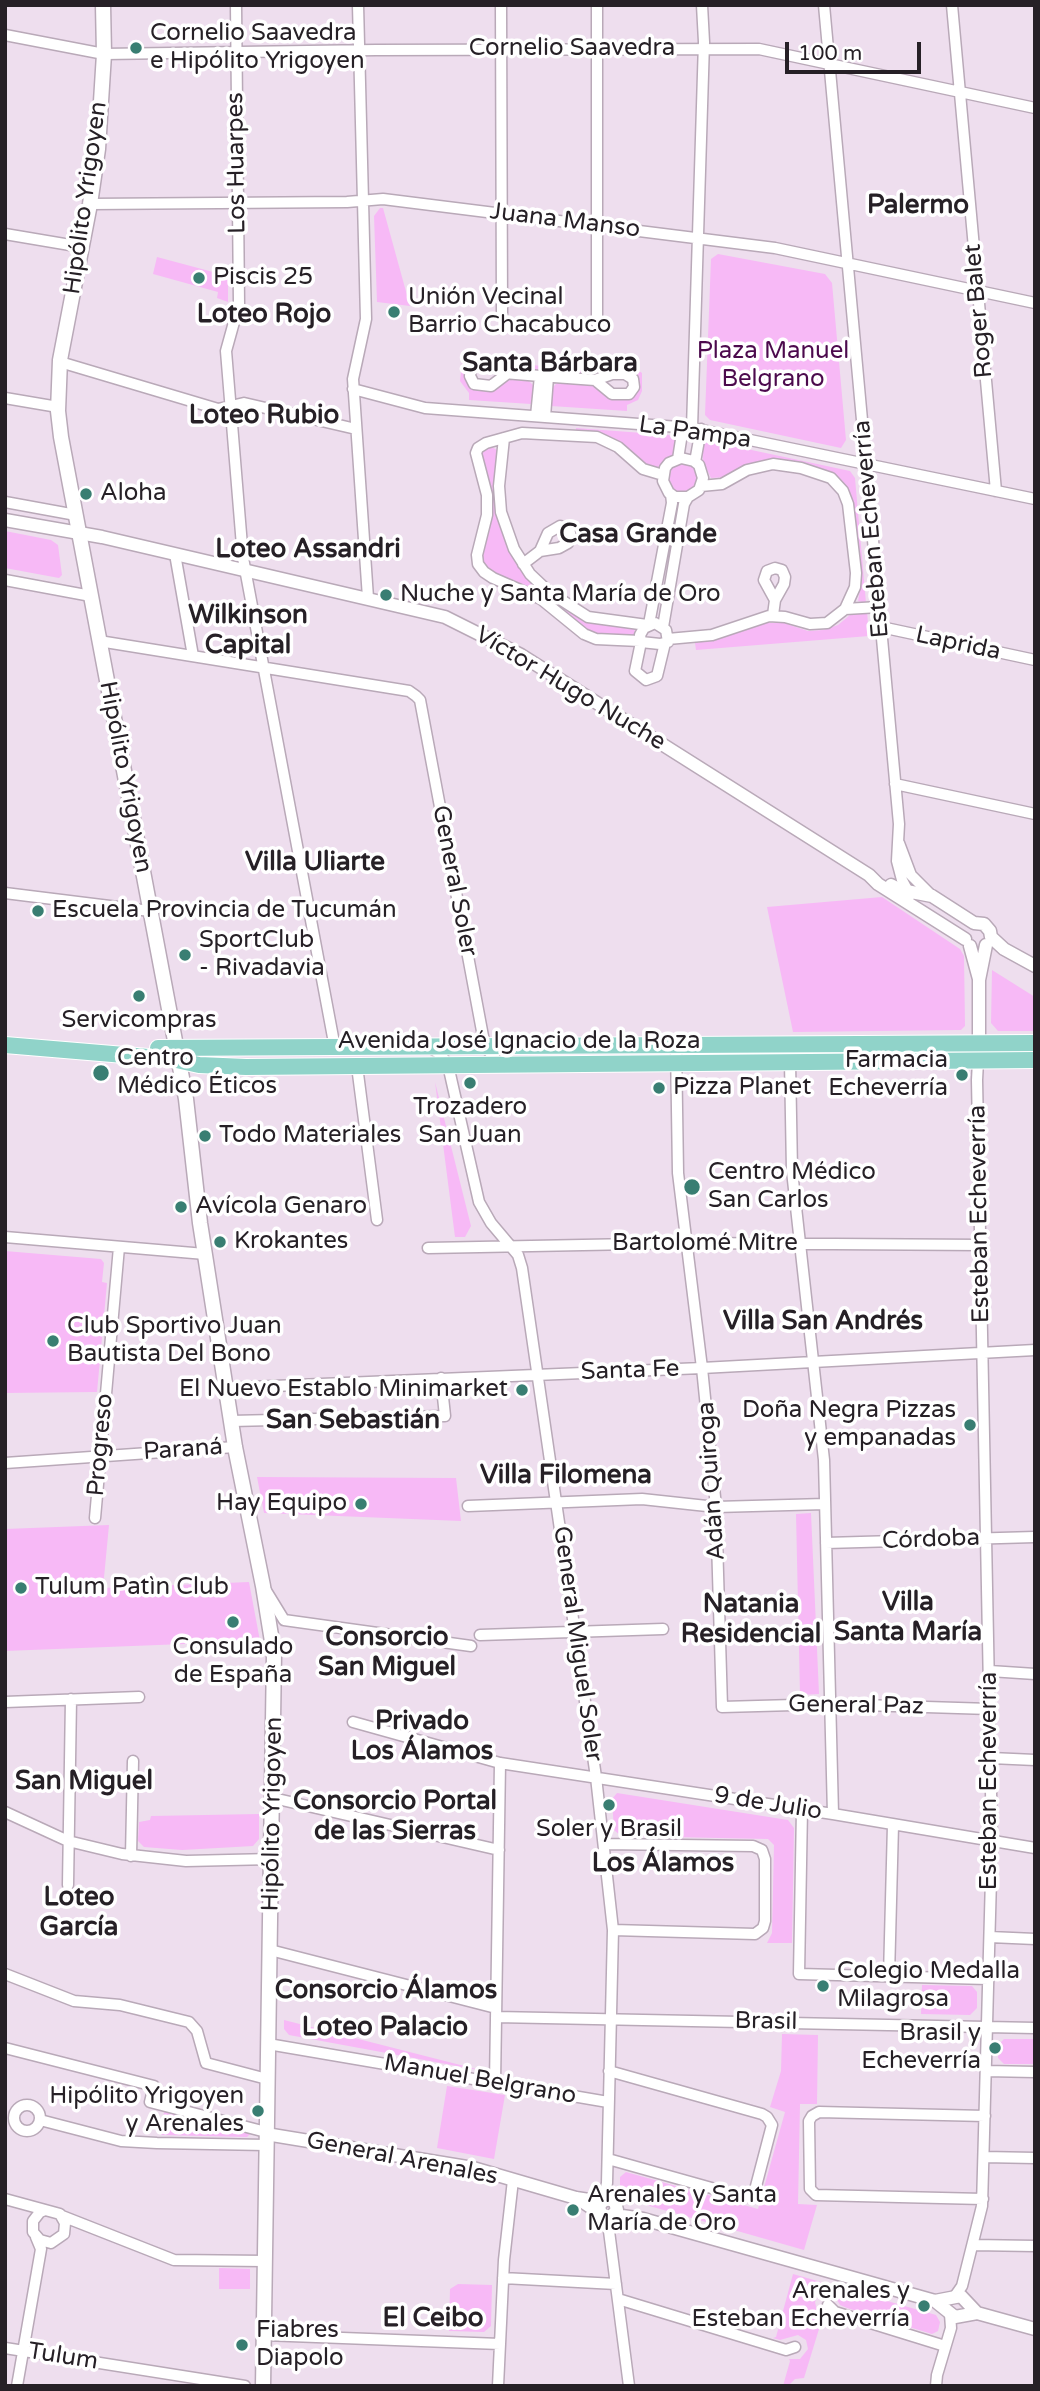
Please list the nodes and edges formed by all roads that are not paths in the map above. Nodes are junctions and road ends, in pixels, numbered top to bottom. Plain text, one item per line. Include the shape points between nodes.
1 (103, 5) edge
2 (236, 5) edge
3 (358, 5) edge
4 (502, 5) edge
5 (597, 5) edge
6 (702, 5) edge
7 (824, 5) edge
8 (952, 5) edge
9 (5, 35) edge
10 (598, 49) junction
11 (703, 49) junction
12 (503, 50) junction
13 (359, 51) junction
14 (236, 53) junction
15 (104, 54) junction
16 (829, 64) junction
17 (960, 91) junction
18 (1035, 107) edge
19 (363, 200) junction
20 (238, 203) junction
21 (90, 204) junction
22 (502, 214) junction
23 (597, 225) junction
24 (5, 234) edge
25 (698, 238) junction
26 (82, 247) junction
27 (847, 262) junction
28 (978, 290) junction
29 (1035, 303) edge
30 (502, 314) dead end
31 (597, 323) dead end
32 (60, 362) junction
33 (508, 373) dead end
34 (544, 376) junction
35 (595, 380) dead end
36 (354, 389) junction
37 (5, 398) edge
38 (231, 406) junction
39 (58, 407) junction
40 (540, 416) junction
41 (572, 419) junction
42 (692, 428) junction
43 (356, 429) junction
44 (572, 435) junction
45 (503, 438) junction
46 (678, 459) junction
47 (695, 462) junction
48 (866, 464) junction
49 (663, 475) junction
50 (701, 486) junction
51 (996, 491) junction
52 (671, 494) junction
53 (688, 497) junction
54 (1035, 499) edge
55 (5, 502) edge
56 (76, 515) junction
57 (5, 520) edge
58 (79, 533) junction
59 (540, 551) dead end
60 (175, 554) junction
61 (523, 564) junction
62 (246, 570) junction
63 (5, 579) edge
64 (91, 596) junction
65 (368, 598) junction
66 (775, 600) dead end
67 (879, 607) junction
68 (845, 609) junction
69 (774, 615) junction
70 (648, 625) junction
71 (663, 627) junction
72 (881, 627) junction
73 (99, 641) junction
74 (640, 641) junction
75 (667, 641) junction
76 (193, 656) junction
77 (1035, 660) edge
78 (265, 668) junction
79 (895, 784) junction
80 (1035, 814) edge
81 (899, 843) junction
82 (869, 875) junction
83 (908, 891) junction
84 (5, 893) edge
85 (932, 896) junction
86 (919, 910) junction
87 (150, 911) junction
88 (974, 923) junction
89 (989, 941) junction
90 (968, 942) junction
91 (1035, 966) edge
92 (979, 980) junction
93 (5, 1035) edge
94 (979, 1043) junction
95 (1035, 1043) edge
96 (5, 1045) edge
97 (676, 1045) junction
98 (430, 1047) junction
99 (485, 1047) junction
100 (335, 1048) junction
101 (177, 1054) junction
102 (979, 1060) junction
103 (1035, 1060) edge
104 (790, 1062) junction
105 (677, 1063) junction
106 (448, 1065) junction
107 (501, 1065) junction
108 (357, 1066) junction
109 (377, 1220) dead end
110 (5, 1237) edge
111 (687, 1243) junction
112 (800, 1244) junction
113 (982, 1245) junction
114 (511, 1246) junction
115 (119, 1247) junction
116 (428, 1248) dead end
117 (205, 1254) junction
118 (1035, 1350) edge
119 (984, 1352) junction
120 (813, 1362) junction
121 (702, 1368) junction
122 (537, 1374) junction
123 (441, 1378) junction
124 (226, 1388) junction
125 (231, 1421) junction
126 (235, 1447) junction
127 (100, 1456) junction
128 (5, 1463) edge
129 (556, 1503) junction
130 (825, 1504) junction
131 (468, 1506) dead end
132 (716, 1507) junction
133 (94, 1518) dead end
134 (1035, 1536) edge
135 (987, 1539) junction
136 (826, 1543) junction
137 (263, 1586) junction
138 (794, 1605) dead end
139 (720, 1607) junction
140 (663, 1629) dead end
141 (576, 1632) junction
142 (480, 1635) dead end
143 (471, 1646) dead end
144 (990, 1671) junction
145 (1035, 1674) edge
146 (139, 1697) dead end
147 (71, 1699) junction
148 (5, 1702) edge
149 (830, 1704) junction
150 (722, 1707) joint
151 (990, 1709) junction
152 (353, 1721) dead end
153 (991, 1758) junction
154 (1035, 1760) edge
155 (133, 1761) dead end
156 (500, 1763) junction
157 (596, 1777) junction
158 (273, 1798) junction
159 (802, 1809) junction
160 (5, 1812) edge
161 (833, 1814) junction
162 (893, 1825) junction
163 (68, 1841) junction
164 (992, 1842) junction
165 (604, 1844) junction
166 (1035, 1848) edge
167 (499, 1850) junction
168 (131, 1856) junction
169 (272, 1859) junction
170 (68, 1885) dead end
171 (613, 1930) junction
172 (990, 1937) junction
173 (1035, 1939) edge
174 (270, 1950) junction
175 (5, 1974) edge
176 (889, 1976) junction
177 (988, 1979) junction
178 (496, 2012) junction
179 (610, 2019) junction
180 (987, 2027) junction
181 (1035, 2028) edge
182 (268, 2044) junction
183 (5, 2048) edge
184 (609, 2071) junction
185 (986, 2071) junction
186 (1035, 2072) edge
187 (267, 2079) junction
188 (495, 2083) junction
189 (608, 2102) junction
190 (10, 2113) edge
191 (985, 2116) junction
192 (40, 2120) junction
193 (266, 2137) junction
194 (984, 2157) junction
195 (1035, 2158) edge
196 (608, 2159) junction
197 (513, 2180) junction
198 (5, 2199) edge
199 (983, 2199) junction
200 (28, 2206) junction
201 (609, 2209) junction
202 (45, 2210) junction
203 (35, 2218) junction
204 (70, 2226) junction
205 (974, 2245) junction
206 (1035, 2246) edge
207 (43, 2248) junction
208 (265, 2261) junction
209 (503, 2278) junction
210 (616, 2284) junction
211 (618, 2299) junction
212 (828, 2305) dead end
213 (960, 2306) junction
214 (1035, 2329) edge
215 (264, 2334) junction
216 (500, 2344) junction
217 (945, 2346) junction
218 (795, 2347) dead end
219 (5, 2348) edge
220 (23, 2351) junction
221 (183, 2381) edge
222 (17, 2386) edge
223 (245, 2386) edge
224 (264, 2386) edge
225 (498, 2386) edge
226 (630, 2386) edge
227 (936, 2386) edge

1 - 15 main road, Hipólito Yrigoyen
2 - 14 street, Los Huarpes
3 - 13 street
4 - 12 street
5 - 10 street
6 - 11 street
7 - 16 street, Esteban Echeverría
8 - 17 street, Roger Balet
9 - 15 street, Cornelio Saavedra
10 - 11 street, Cornelio Saavedra
10 - 12 street, Cornelio Saavedra
10 - 23 street
11 - 16 street, Cornelio Saavedra via 759,49
11 - 25 street
12 - 13 street, Cornelio Saavedra
12 - 22 street
13 - 14 street, Cornelio Saavedra
13 - 19 street
14 - 15 street, Cornelio Saavedra
14 - 20 street, Los Huarpes
15 - 21 main road, Hipólito Yrigoyen
16 - 17 street, Cornelio Saavedra
16 - 27 street, Esteban Echeverría
17 - 18 street, Cornelio Saavedra
17 - 28 street, Roger Balet
19 - 20 street, Juana Manso
19 - 22 street, Juana Manso
19 - 36 street via 366,319
20 - 21 street, Juana Manso
20 - 38 street, Los Huarpes via 239,304 226,351
21 - 26 main road, Hipólito Yrigoyen
22 - 23 street, Juana Manso
22 - 30 street
23 - 25 street, Juana Manso
23 - 31 street
24 - 26 street
25 - 27 street, Juana Manso
25 - 42 street
26 - 32 main road, Hipólito Yrigoyen
27 - 28 street, Juana Manso
27 - 48 street, Esteban Echeverría
28 - 29 street, Juana Manso
28 - 51 street, Roger Balet
32 - 38 street via 218,409
32 - 39 main road, Hipólito Yrigoyen
33 - 34 street
34 - 35 street
34 - 40 street
36 - 40 street, La Pampa via 425,408
36 - 43 street
37 - 39 street
38 - 43 street via 244,403
38 - 62 street, Los Huarpes
39 - 56 main road, Hipólito Yrigoyen
40 - 41 street, La Pampa
41 - 42 street, La Pampa
41 - 44 street
42 - 46 street
42 - 47 street
42 - 48 street, La Pampa
43 - 65 street
44 - 45 street via 532,432
44 - 49 street via 609,441 643,469
45 - 61 street via 501,512
45 - 74 street via 481,445 476,453 487,495 487,515 477,551 481,568 493,578 541,598 584,634
46 - 47 street
46 - 49 street via 669,463
47 - 50 street via 702,471
48 - 51 street, La Pampa
48 - 67 street, Esteban Echeverría
49 - 52 street
50 - 53 street
50 - 68 street via 722,484 747,470 774,464 817,472 835,481 848,504 856,573 854,592
51 - 54 street, La Pampa
52 - 53 street
52 - 70 street
53 - 71 street
55 - 56 street
56 - 58 main road, Hipólito Yrigoyen
57 - 58 street, Víctor Hugo Nuche
58 - 60 street, Víctor Hugo Nuche
58 - 64 main road, Hipólito Yrigoyen
59 - 61 street
60 - 62 street, Víctor Hugo Nuche
60 - 76 street
61 - 70 street via 542,587 583,614
62 - 65 street, Víctor Hugo Nuche
62 - 78 street, Los Huarpes
63 - 64 street
64 - 73 main road, Hipólito Yrigoyen
65 - 82 street, Víctor Hugo Nuche via 438,615 507,647
66 - 69 street
67 - 68 street
67 - 72 street, Esteban Echeverría
68 - 69 street via 833,620 817,624
69 - 75 street via 712,635
70 - 71 street
70 - 74 street via 641,631
71 - 75 street
72 - 77 street, Laprida
72 - 79 street, Esteban Echeverría
73 - 76 street
73 - 87 main road, Hipólito Yrigoyen
74 - 75 street
74 - 75 street via 635,671 646,680 657,676
76 - 78 street
78 - 99 street, General Soler via 409,691 419,700
78 - 100 street, Los Huarpes
79 - 80 street
79 - 81 street, Esteban Echeverría
81 - 83 street, Esteban Echeverría via 898,867
81 - 85 street, Esteban Echeverría via 911,875
82 - 83 street, Víctor Hugo Nuche
82 - 86 street, Víctor Hugo Nuche
83 - 85 street, Esteban Echeverría
83 - 86 street, Esteban Echeverría
84 - 87 street
85 - 88 street, Esteban Echeverría
86 - 90 street, Esteban Echeverría
87 - 101 main road, Hipólito Yrigoyen
88 - 89 street via 984,924 990,931
88 - 90 street via 967,928
89 - 90 street via 979,949
89 - 91 street
89 - 92 street, Esteban Echeverría
90 - 92 street, Esteban Echeverría
92 - 94 street, Esteban Echeverría
93 - 101 main road, Avenida José Ignacio de la Roza
94 - 95 main road, Avenida José Ignacio de la Roza
94 - 97 main road, Avenida José Ignacio de la Roza
94 - 102 street, Esteban Echeverría
96 - 101 main road, Avenida José Ignacio de la Roza
97 - 99 main road, Avenida José Ignacio de la Roza
97 - 105 street, Adán Quiroga
98 - 99 main road, Avenida José Ignacio de la Roza
98 - 100 main road, Avenida José Ignacio de la Roza
98 - 106 street
99 - 107 street
100 - 101 main road, Avenida José Ignacio de la Roza via 196,1047
101 - 108 main road, Avenida José Ignacio de la Roza via 199,1065
101 - 117 main road, Hipólito Yrigoyen
102 - 103 main road, Avenida José Ignacio de la Roza
102 - 104 main road, Avenida José Ignacio de la Roza
102 - 113 street, Esteban Echeverría
104 - 105 main road, Avenida José Ignacio de la Roza
104 - 112 street via 792,1171
105 - 107 main road, Avenida José Ignacio de la Roza
105 - 111 street, Adán Quiroga via 678,1173
106 - 107 main road, Avenida José Ignacio de la Roza
106 - 108 main road, Avenida José Ignacio de la Roza
106 - 114 street, General Miguel Soler via 479,1202
108 - 109 street
110 - 115 street
111 - 112 street, Bartolomé Mitre
111 - 114 street, Bartolomé Mitre
111 - 121 street, Adán Quiroga
112 - 113 street, Bartolomé Mitre
112 - 120 street
113 - 119 street, Esteban Echeverría
114 - 116 street, Bartolomé Mitre
114 - 122 street, General Miguel Soler via 522,1268
115 - 117 street
115 - 127 street, Progreso
117 - 124 main road, Hipólito Yrigoyen
118 - 119 street, Santa Fe
119 - 120 street, Santa Fe
119 - 135 street, Esteban Echeverría
120 - 121 street, Santa Fe
120 - 130 street
121 - 122 street, Santa Fe
121 - 132 street, Adán Quiroga
122 - 123 street, Santa Fe
122 - 129 street, General Miguel Soler
123 - 124 street, Santa Fe
123 - 125 street via 445,1416
124 - 125 main road, Hipólito Yrigoyen
125 - 126 main road, Hipólito Yrigoyen
126 - 127 street, Paraná
126 - 137 main road, Hipólito Yrigoyen
127 - 128 street, Paraná
127 - 133 street, Progreso
129 - 131 street
129 - 132 street via 642,1499
129 - 141 street, General Miguel Soler
130 - 132 street
130 - 136 street
132 - 139 street, Adán Quiroga
134 - 135 street, Córdoba
135 - 136 street, Córdoba
135 - 144 street, Esteban Echeverría
136 - 149 street
137 - 143 street via 284,1620
137 - 158 main road, Hipólito Yrigoyen via 275,1666
138 - 139 street
139 - 150 street, Adán Quiroga
140 - 141 street
141 - 142 street
141 - 157 street, General Miguel Soler
144 - 145 street
144 - 151 street, Esteban Echeverría
146 - 147 street
147 - 148 street
147 - 163 street
149 - 150 street, General Paz
149 - 151 street, General Paz
149 - 161 street
151 - 153 street, Esteban Echeverría
152 - 156 street, 9 de Julio
153 - 154 street
153 - 164 street, Esteban Echeverría
155 - 168 street
156 - 157 street, 9 de Julio
156 - 167 street
157 - 159 street, 9 de Julio
157 - 165 street, General Miguel Soler
158 - 167 street
158 - 169 main road, Hipólito Yrigoyen
159 - 161 street, 9 de Julio
159 - 176 street, Brasil via 799,1974
160 - 163 street
161 - 162 street, 9 de Julio
162 - 164 street, 9 de Julio
162 - 176 street
163 - 168 street
163 - 170 street
164 - 166 street, 9 de Julio
164 - 172 street, Esteban Echeverría
165 - 171 street, General Miguel Soler
165 - 171 street, 9 de Julio via 753,1846 762,1850 765,1859 765,1921 755,1934
167 - 178 street
168 - 169 street via 186,1861
169 - 174 main road, Hipólito Yrigoyen
171 - 179 street, General Miguel Soler
172 - 173 street
172 - 177 street, Esteban Echeverría
174 - 178 street, Brasil
174 - 182 main road, Hipólito Yrigoyen
175 - 187 street via 74,2001 120,2005 189,2022 197,2031 206,2063
176 - 177 street, Brasil
177 - 180 street, Esteban Echeverría
178 - 179 street, Brasil
178 - 188 street
179 - 180 street, Brasil
179 - 184 street, General Miguel Soler
180 - 181 street, Brasil
180 - 185 street, Esteban Echeverría
182 - 187 main road, Hipólito Yrigoyen
182 - 188 street, Manuel Belgrano
183 - 193 street via 154,2087 150,2102
184 - 189 street, General Miguel Soler
184 - 196 street via 762,2114 772,2127 754,2194 749,2198
185 - 186 street
185 - 191 street, Esteban Echeverría
187 - 193 main road, Hipólito Yrigoyen
188 - 189 street, Manuel Belgrano
189 - 196 street, General Miguel Soler
190 - 192 street via 28,2105 37,2110
190 - 192 street via 24,2130 34,2129
191 - 194 street, Esteban Echeverría
191 - 199 street via 819,2112 809,2121 809,2181 816,2195
192 - 193 street via 121,2141
193 - 197 street, General Arenales via 473,2168
193 - 208 main road, Hipólito Yrigoyen
194 - 195 street
194 - 199 street, Esteban Echeverría
196 - 201 street, General Miguel Soler
197 - 201 street, General Arenales
197 - 209 street
198 - 200 street
199 - 205 street, Esteban Echeverría
200 - 202 street
200 - 203 street
201 - 210 street, General Miguel Soler
201 - 213 street, General Arenales
202 - 203 street
202 - 204 street via 55,2211
203 - 207 street via 32,2226
204 - 207 street
204 - 208 street via 174,2260
205 - 206 street
205 - 213 street, Esteban Echeverría
207 - 220 street
208 - 215 main road, Hipólito Yrigoyen
209 - 210 street
209 - 216 street
210 - 211 street, General Miguel Soler
211 - 218 street via 786,2350
211 - 226 street, General Miguel Soler
212 - 217 street via 835,2312
213 - 214 street, General Arenales
213 - 217 street, Esteban Echeverría
215 - 216 street
215 - 224 main road, Hipólito Yrigoyen
216 - 225 street
217 - 227 street, Esteban Echeverría
219 - 220 street, Tulum
220 - 221 street, Tulum
220 - 222 street
221 - 223 street, Tulum

